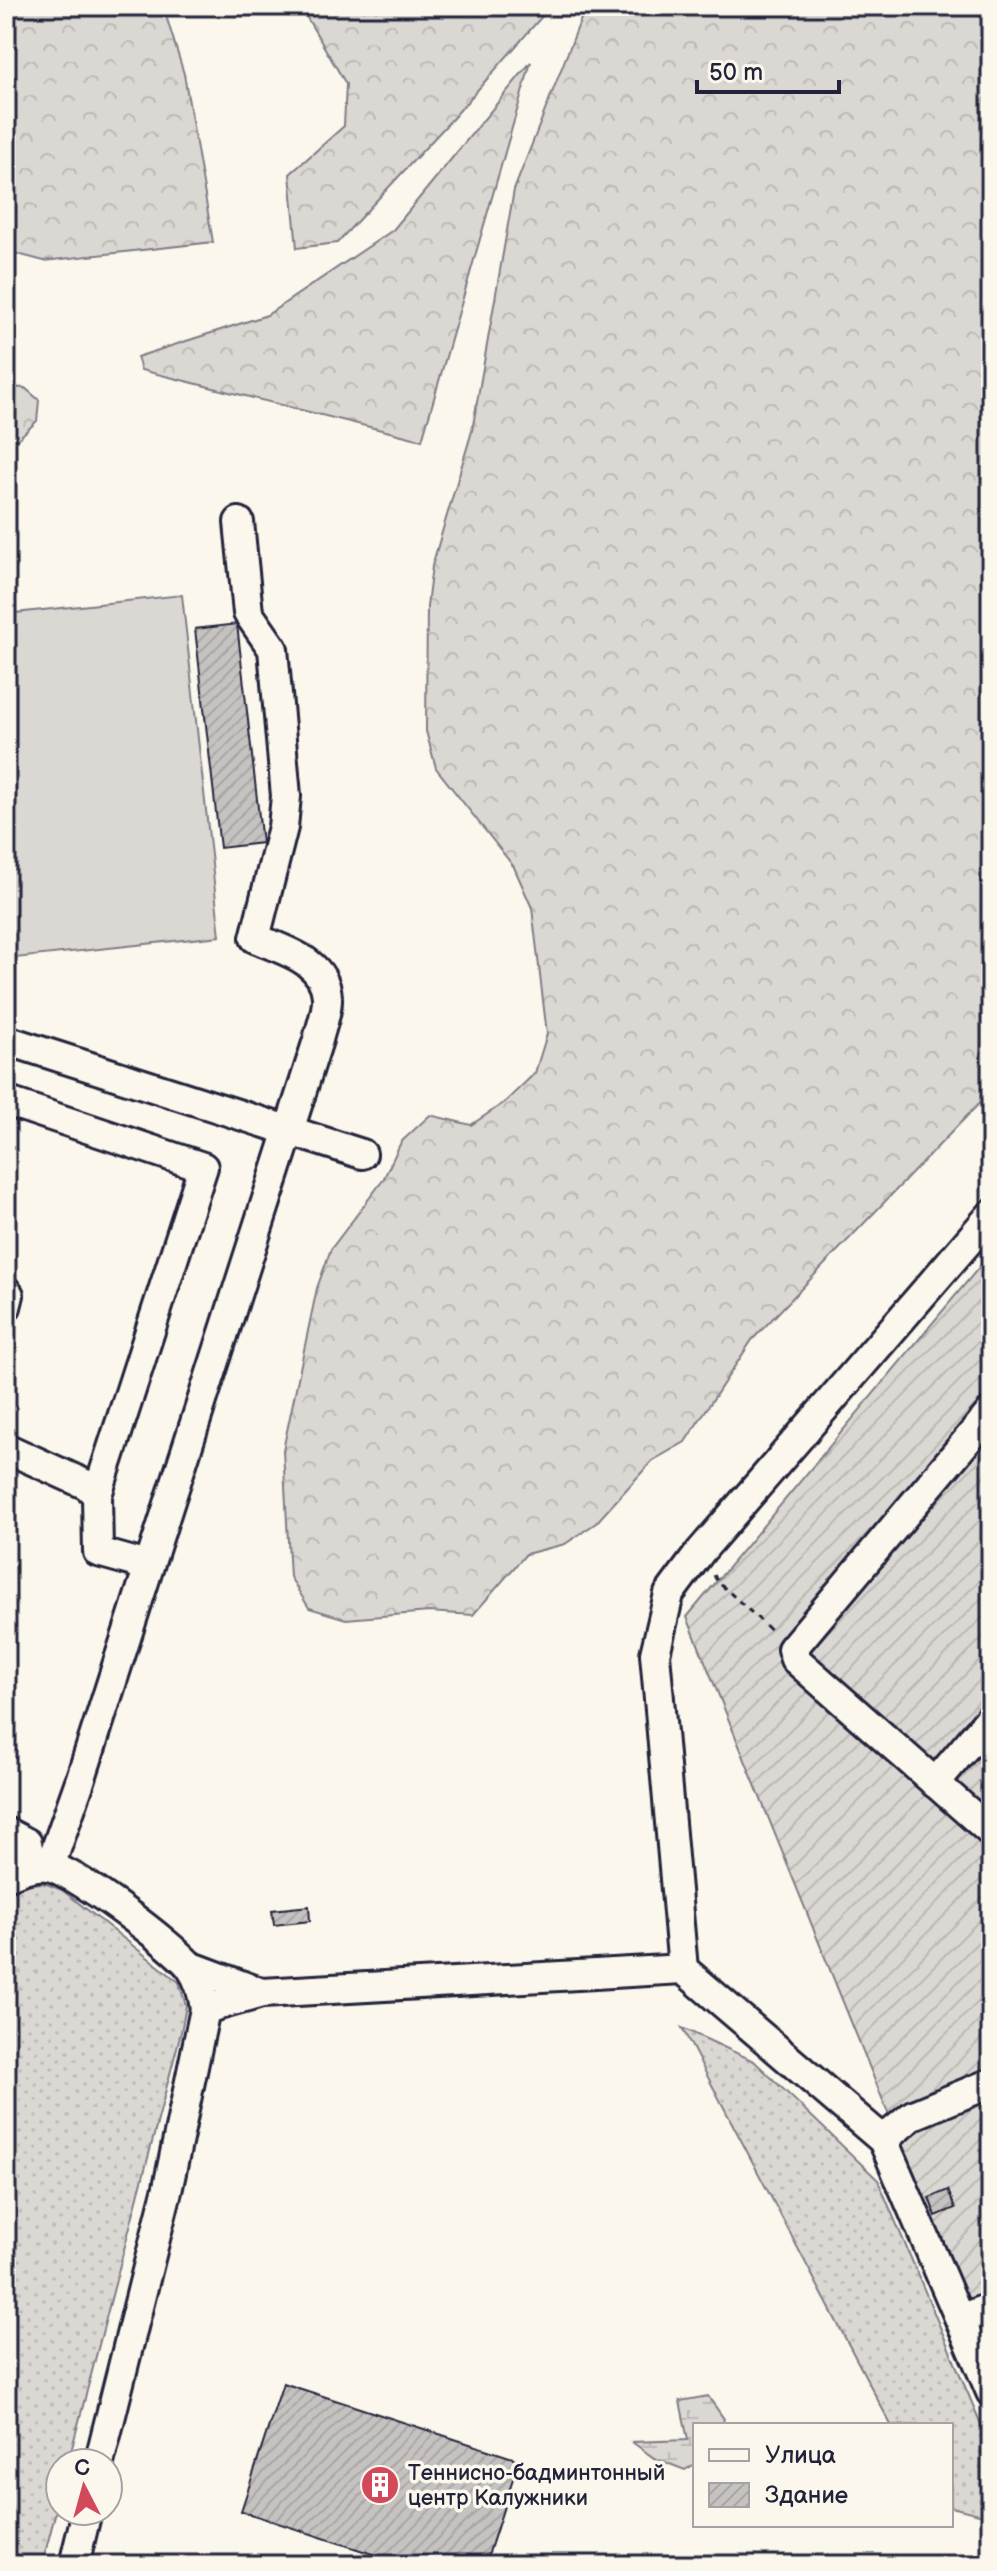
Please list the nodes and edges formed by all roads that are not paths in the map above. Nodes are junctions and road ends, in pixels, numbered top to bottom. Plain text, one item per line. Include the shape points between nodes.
1 (239, 522) dead end
2 (6, 1040) edge
3 (6, 1101) edge
4 (289, 1130) junction
5 (362, 1154) dead end
6 (991, 1215) edge
7 (6, 1291) edge
8 (6, 1307) edge
9 (991, 1412) edge
10 (6, 1448) edge
11 (97, 1495) junction
12 (148, 1566) junction
13 (991, 1717) edge
14 (935, 1783) junction
15 (6, 1832) edge
16 (991, 1832) edge
17 (29, 1869) edge
18 (190, 1966) junction
19 (683, 1969) junction
20 (262, 1993) junction
21 (205, 2009) junction
22 (991, 2083) edge
23 (883, 2140) junction
24 (991, 2307) edge
25 (960, 2319) junction
26 (991, 2392) edge
27 (103, 2447) edge
28 (83, 2527) edge
29 (74, 2565) edge

1 - 4 street via 248,613 273,649 286,796 255,938 309,962 328,998
2 - 4 street
3 - 11 street via 203,1167
4 - 5 street
4 - 12 street
6 - 19 street via 669,1594 655,1654
7 - 8 street
9 - 14 street via 792,1649 795,1659
10 - 11 street via 87,1485
11 - 12 street via 98,1552
12 - 17 street via 80,1781
13 - 14 street
14 - 16 street
15 - 17 street via 27,1843
17 - 18 street via 75,1877
18 - 20 street
18 - 21 street
19 - 20 street
19 - 23 street
20 - 21 street
21 - 27 street via 168,2187
22 - 23 street via 913,2115
23 - 25 street
24 - 25 street
25 - 26 street
28 - 29 street

